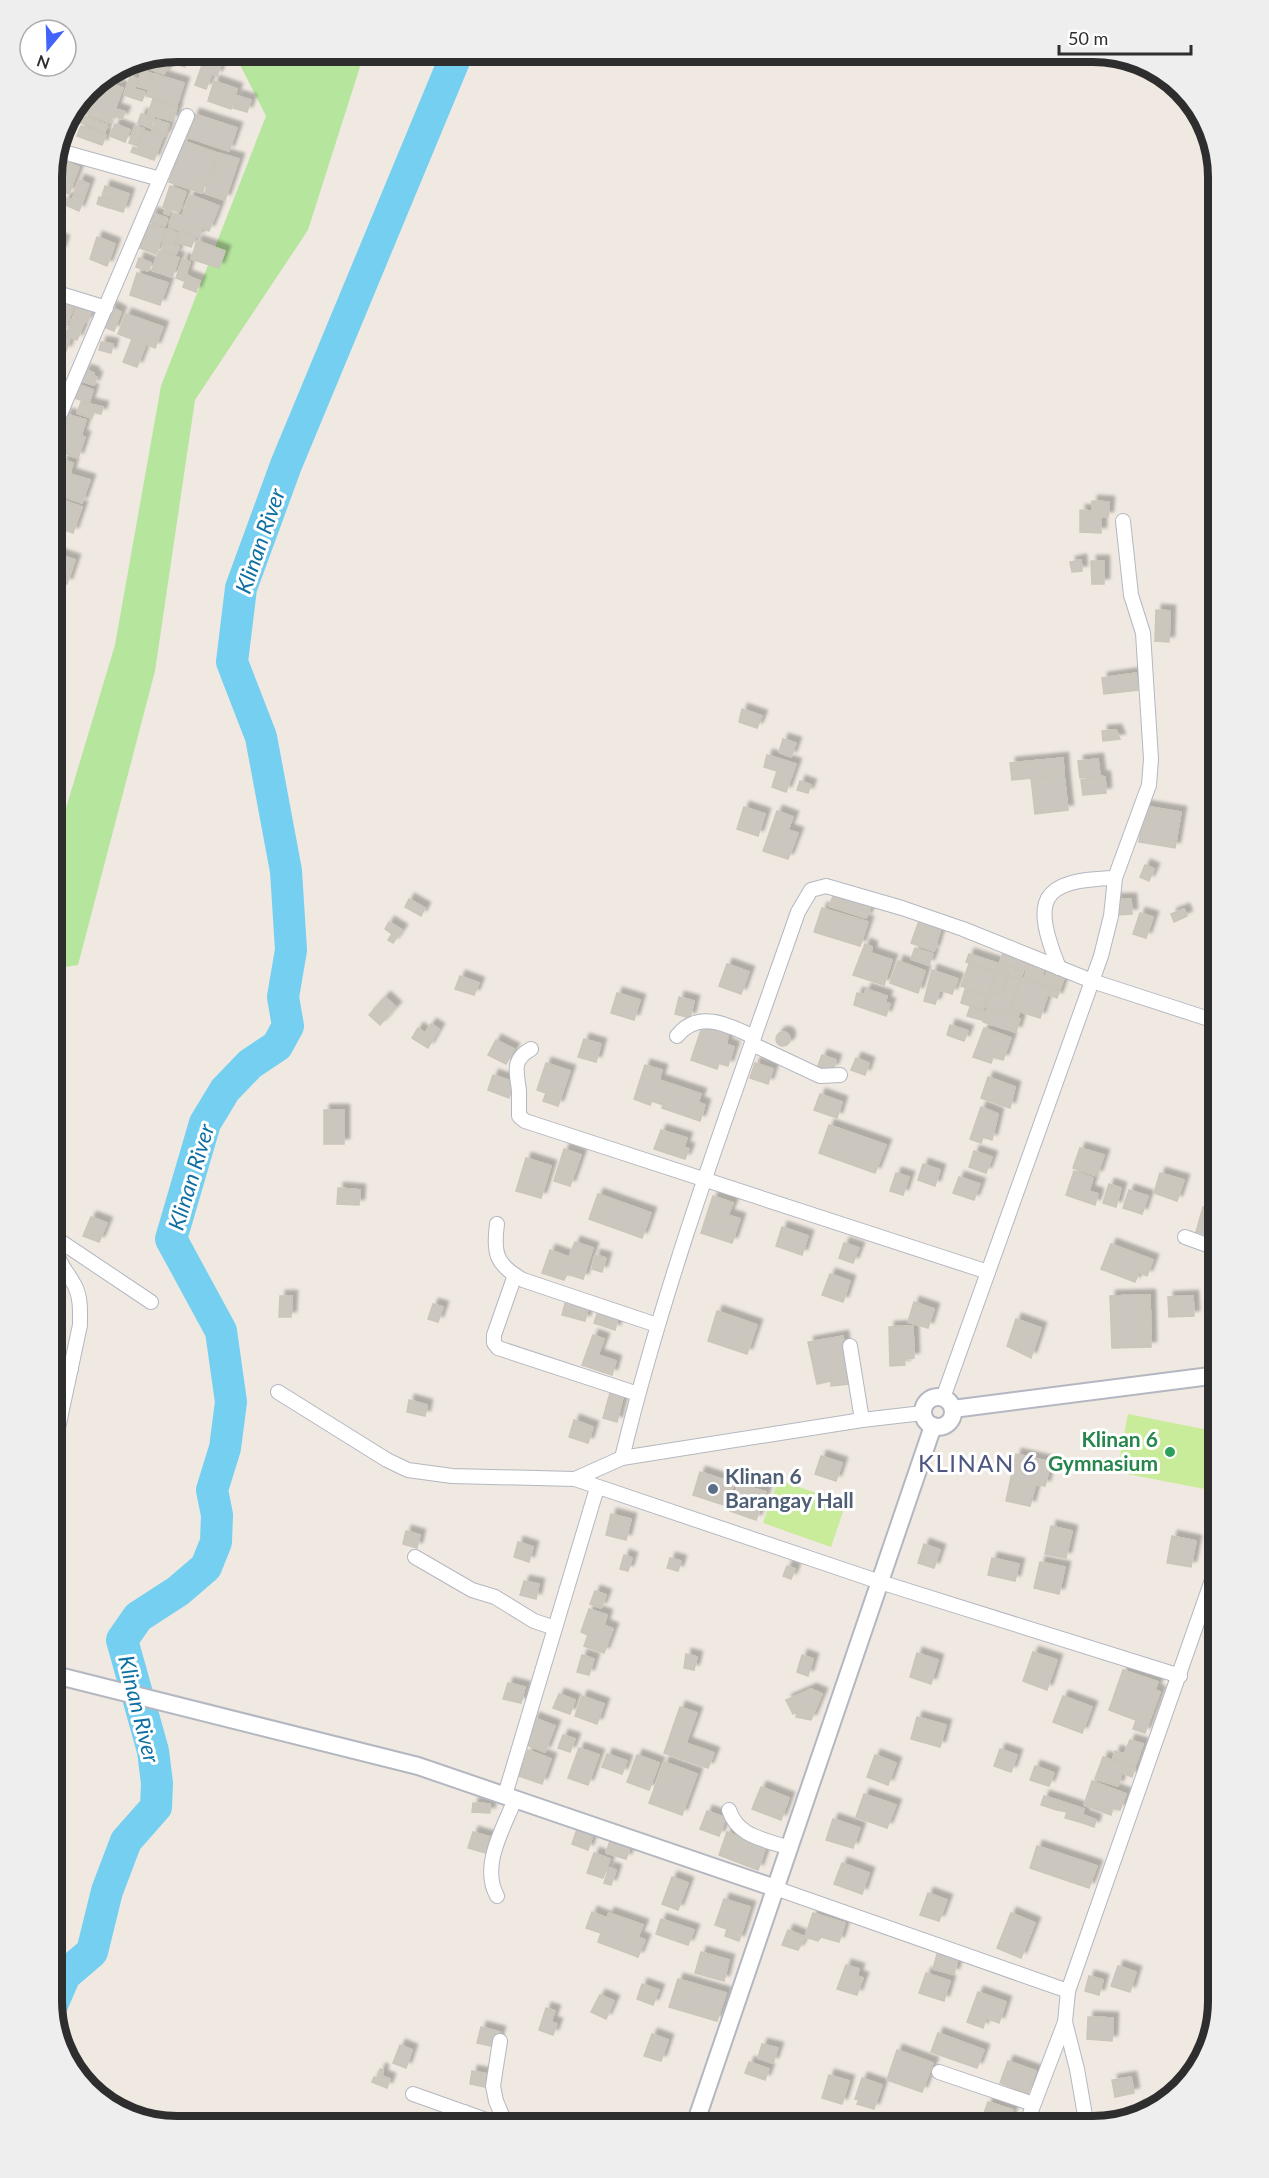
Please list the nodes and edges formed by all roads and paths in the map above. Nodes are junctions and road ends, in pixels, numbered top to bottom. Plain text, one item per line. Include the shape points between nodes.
1 (187, 116) dead end
2 (64, 152) edge
3 (160, 179) junction
4 (62, 294) edge
5 (106, 308) junction
6 (62, 407) edge
7 (1123, 521) dead end
8 (1115, 878) junction
9 (1059, 968) junction
10 (1092, 981) junction
11 (1208, 1019) edge
12 (677, 1036) dead end
13 (753, 1041) junction
14 (531, 1049) dead end
15 (840, 1075) dead end
16 (705, 1179) junction
17 (497, 1224) dead end
18 (1185, 1237) dead end
19 (62, 1242) edge
20 (1208, 1246) edge
21 (62, 1266) edge
22 (988, 1272) junction
23 (514, 1275) junction
24 (151, 1302) dead end
25 (657, 1325) junction
26 (850, 1346) dead end
27 (62, 1369) edge
28 (71, 1369) junction
29 (1208, 1376) edge
30 (278, 1392) dead end
31 (638, 1394) junction
32 (948, 1403) junction
33 (62, 1410) edge
34 (861, 1420) junction
35 (928, 1420) junction
36 (622, 1458) junction
37 (575, 1479) junction
38 (597, 1488) junction
39 (415, 1557) dead end
40 (880, 1582) junction
41 (1208, 1593) edge
42 (555, 1628) junction
43 (1180, 1676) junction
44 (62, 1677) edge
45 (510, 1797) junction
46 (729, 1810) dead end
47 (789, 1848) junction
48 (775, 1888) junction
49 (497, 1896) dead end
50 (1068, 1991) junction
51 (1065, 2022) junction
52 (500, 2042) dead end
53 (939, 2072) dead end
54 (413, 2094) dead end
55 (1033, 2104) junction
56 (464, 2112) junction
57 (458, 2116) edge
58 (475, 2116) edge
59 (502, 2116) edge
60 (698, 2116) edge
61 (1028, 2116) edge
62 (1085, 2116) edge

1 - 3 street
2 - 3 street
3 - 5 street
4 - 5 street
5 - 6 street
7 - 8 street via 1131,595 1143,633 1151,759 1149,784
8 - 9 street via 1075,881 1049,894 1044,927
8 - 10 street via 1108,934
9 - 10 street
9 - 13 street via 902,908 818,887 807,895 798,912
10 - 11 street
10 - 22 street
12 - 13 street via 692,1023 705,1020
13 - 15 street via 820,1076
13 - 16 street
14 - 16 street via 518,1060 514,1070 519,1116 525,1121
16 - 22 street
16 - 25 street
17 - 23 street via 494,1247 507,1271
18 - 20 street
19 - 24 street
21 - 28 street via 76,1287 80,1305
22 - 32 street
23 - 25 street
23 - 31 street via 494,1335 498,1348
25 - 31 street
26 - 34 street
27 - 28 street
28 - 33 street
29 - 32 street
30 - 37 street via 408,1470 452,1476
31 - 36 street
32 - 35 street via 929,1400
32 - 35 street via 948,1423
34 - 35 street
34 - 36 street
35 - 40 street
36 - 37 street
37 - 38 street
38 - 40 street
38 - 42 street
39 - 42 street via 472,1590 495,1597 534,1621
40 - 43 street
40 - 47 street
41 - 43 street
42 - 45 street
43 - 50 street
44 - 45 street via 418,1766
45 - 48 street
45 - 49 street via 490,1868
46 - 47 street via 733,1823 743,1832
47 - 48 street
48 - 50 street
48 - 60 street
50 - 51 street
51 - 55 street
51 - 62 street
52 - 59 street via 493,2086
53 - 55 street
54 - 56 street
55 - 61 street
56 - 57 street
56 - 58 street

